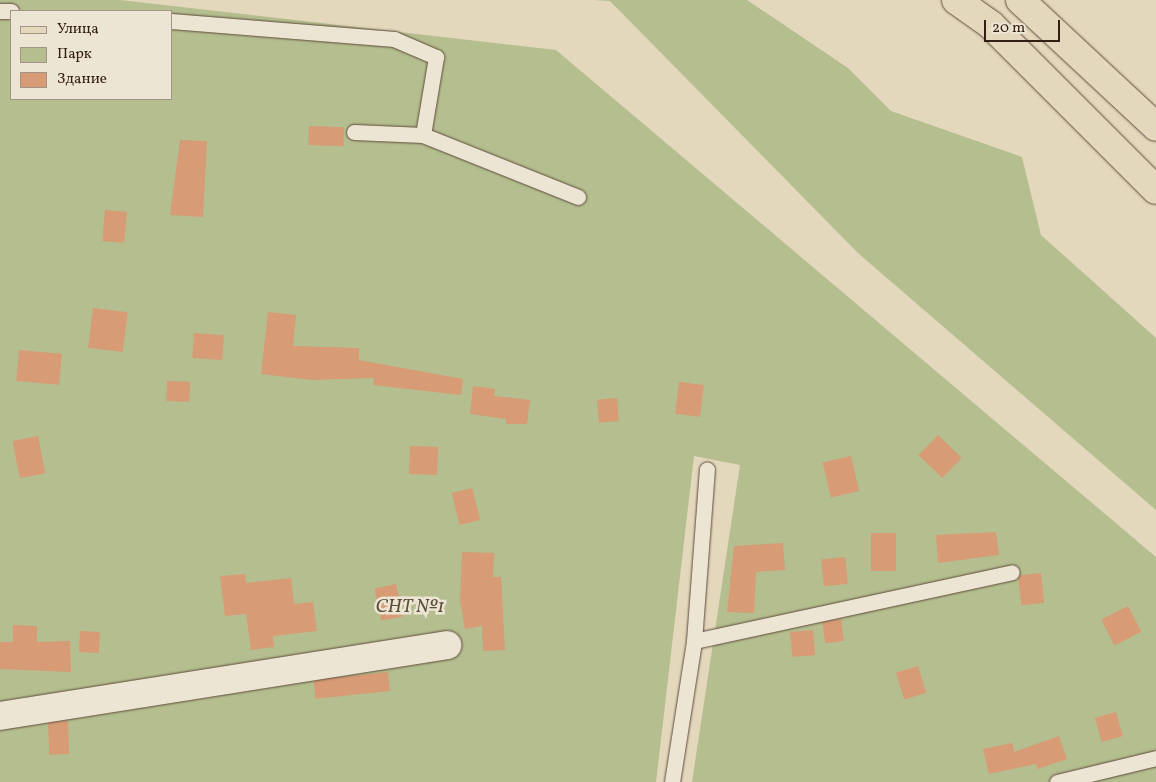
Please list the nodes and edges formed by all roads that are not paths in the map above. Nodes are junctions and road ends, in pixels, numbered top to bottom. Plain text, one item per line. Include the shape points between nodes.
1 (956, 0) edge
2 (1020, 0) edge
3 (172, 21) edge
4 (1156, 127) edge
5 (354, 132) dead end
6 (423, 135) junction
7 (1156, 190) edge
8 (578, 197) dead end
9 (707, 469) dead end
10 (1012, 572) dead end
11 (694, 641) junction
12 (447, 645) dead end
13 (0, 716) edge
14 (1156, 758) edge
15 (672, 782) edge
16 (1057, 782) edge

1 - 7 main road via 991,25
2 - 4 main road
3 - 6 lane via 394,39 436,57
5 - 6 lane
6 - 8 lane
9 - 11 lane
10 - 11 lane
11 - 15 lane
12 - 13 street
14 - 16 lane

